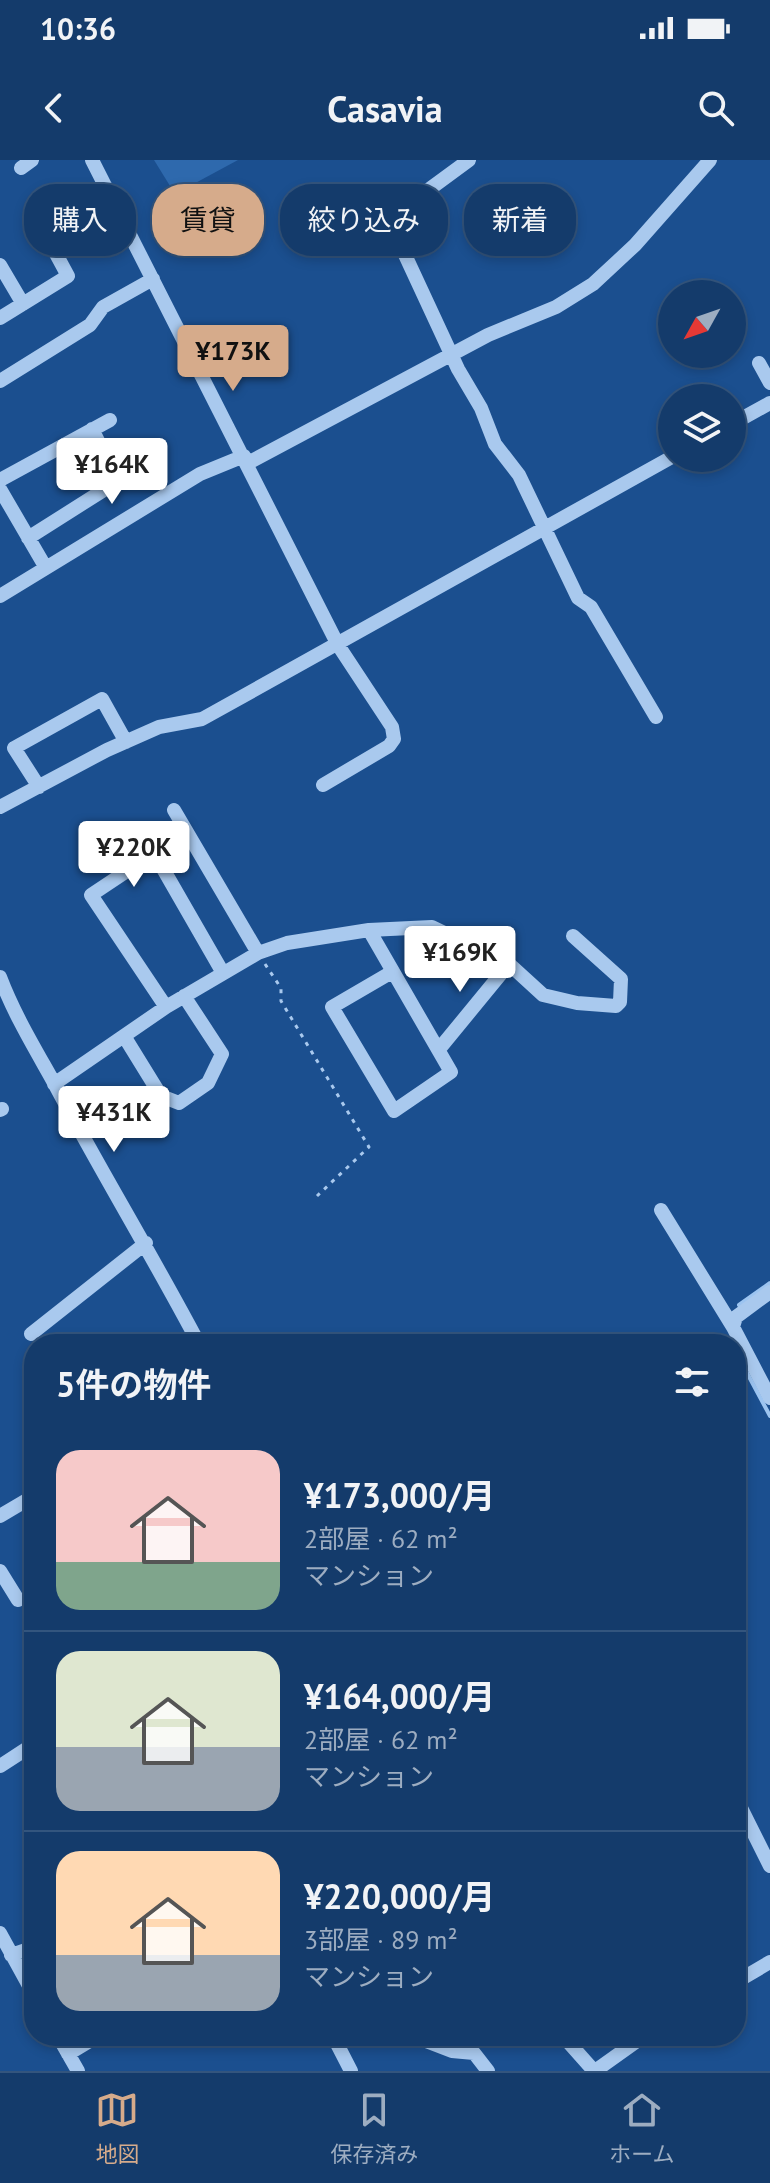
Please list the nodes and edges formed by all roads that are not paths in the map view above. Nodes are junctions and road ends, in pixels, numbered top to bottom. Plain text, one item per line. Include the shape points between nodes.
1 (92, 160) edge
2 (469, 160) edge
3 (710, 160) edge
4 (104, 184) edge
5 (136, 246) edge
6 (57, 256) edge
7 (0, 265) edge
8 (153, 279) junction
9 (23, 304) junction
10 (0, 318) edge
11 (453, 354) junction
12 (759, 363) dead end
13 (0, 381) edge
14 (770, 383) edge
15 (770, 403) edge
16 (746, 416) edge
17 (110, 420) dead end
18 (92, 429) junction
19 (246, 459) junction
20 (658, 465) edge
21 (0, 480) edge
22 (0, 489) edge
23 (544, 527) junction
24 (28, 538) junction
25 (46, 568) junction
26 (0, 596) edge
27 (338, 645) junction
28 (656, 717) dead end
29 (126, 742) junction
30 (323, 785) dead end
31 (39, 787) junction
32 (0, 807) edge
33 (174, 810) dead end
34 (369, 930) junction
35 (573, 936) dead end
36 (258, 953) junction
37 (509, 964) junction
38 (392, 972) junction
39 (223, 973) junction
40 (0, 977) edge
41 (184, 996) junction
42 (166, 1007) junction
43 (124, 1036) junction
44 (440, 1048) junction
45 (54, 1084) junction
46 (661, 1210) dead end
47 (146, 1243) junction
48 (770, 1292) edge
49 (733, 1327) junction
50 (31, 1334) dead end
51 (194, 1334) edge
52 (735, 1334) edge
53 (746, 1359) edge
54 (770, 1398) edge
55 (24, 1502) edge
56 (0, 1516) edge
57 (0, 1571) edge
58 (18, 1600) dead end
59 (24, 1750) edge
60 (0, 1766) edge
61 (746, 1818) edge
62 (770, 1866) edge
63 (0, 1933) edge
64 (24, 1950) edge
65 (11, 1955) junction
66 (770, 1962) edge
67 (746, 1976) edge
68 (24, 1978) edge
69 (64, 2046) edge
70 (81, 2046) edge
71 (338, 2046) edge
72 (439, 2046) edge
73 (572, 2046) edge
74 (630, 2046) edge
75 (68, 2054) junction
76 (78, 2071) edge
77 (351, 2071) edge
78 (488, 2071) edge
79 (594, 2071) edge

1 - 4 street
2 - 11 street via 387,216
3 - 11 street via 593,284 556,307
5 - 8 street
6 - 9 street via 68,276
7 - 9 street
8 - 13 street via 103,307 90,325
8 - 19 street
9 - 10 street
11 - 19 street
11 - 23 street via 495,444 519,475
12 - 14 street
15 - 16 street
17 - 18 street
18 - 21 street
18 - 24 street via 118,481
19 - 25 street via 200,474
19 - 27 street
20 - 23 street
22 - 24 street
23 - 27 street
23 - 28 street via 578,598 591,607
24 - 25 street
25 - 26 street
27 - 29 street via 202,719 159,727
27 - 30 street via 374,696 394,739
29 - 31 street
29 - 31 street via 102,699 14,748
31 - 32 street
33 - 36 street
34 - 36 street
34 - 37 street via 432,927
34 - 38 street
35 - 37 street via 621,979 616,1006 543,995
36 - 39 street
37 - 44 street
38 - 44 street
38 - 44 street via 332,1007 394,1111 451,1072
39 - 41 street
39 - 42 street via 154,853 91,895
40 - 45 street
41 - 42 street
41 - 43 street via 222,1054 208,1083 179,1103 161,1096
42 - 43 street
43 - 45 street
45 - 47 street
46 - 49 street
47 - 50 street
47 - 51 street
48 - 49 street via 736,1317
49 - 52 street
53 - 54 street
55 - 56 street
57 - 58 street
59 - 60 street
61 - 62 street
63 - 65 street
64 - 65 street
65 - 68 street
66 - 67 street
69 - 75 street
70 - 75 street
71 - 77 street
72 - 78 street via 474,2053
73 - 79 street
74 - 79 street
75 - 76 street

